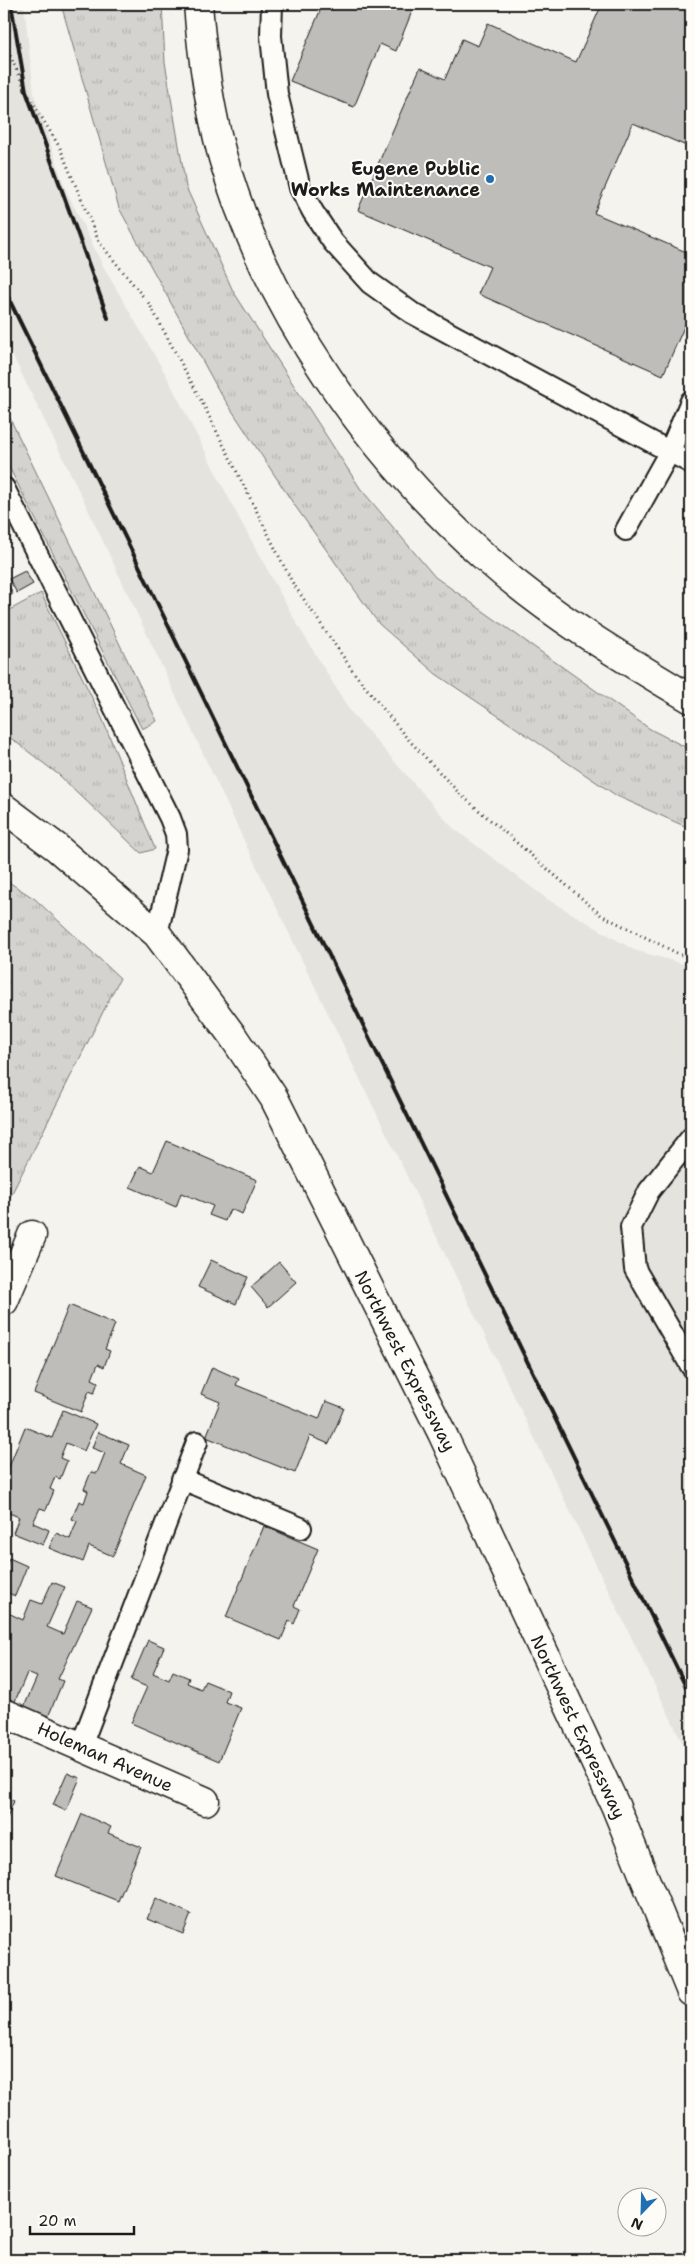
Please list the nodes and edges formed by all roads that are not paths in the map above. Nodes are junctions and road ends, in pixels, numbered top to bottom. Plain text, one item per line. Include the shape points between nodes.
1 (198, 4) edge
2 (272, 4) edge
3 (691, 401) edge
4 (670, 451) junction
5 (691, 463) edge
6 (4, 488) edge
7 (626, 530) dead end
8 (691, 698) edge
9 (4, 808) edge
10 (157, 934) junction
11 (691, 1138) edge
12 (32, 1235) dead end
13 (4, 1301) edge
14 (691, 1366) edge
15 (197, 1442) dead end
16 (182, 1479) junction
17 (301, 1528) dead end
18 (4, 1713) edge
19 (81, 1746) junction
20 (205, 1801) dead end
21 (691, 1992) edge

1 - 8 main road via 210,103 234,191 289,314 341,396 416,488 489,560 558,615
2 - 4 lane via 271,36 277,94 300,188 333,242 370,283 412,314
3 - 4 lane
4 - 5 lane
4 - 7 lane
6 - 10 lane via 176,834 177,849
9 - 10 main road, Northwest Expressway via 56,847
10 - 21 main road, Northwest Expressway via 274,1098 450,1451 615,1805
11 - 14 lane via 649,1191 631,1227 635,1269
12 - 13 main road
15 - 16 lane
16 - 17 lane
16 - 19 lane
18 - 19 main road, Holeman Avenue
19 - 20 main road, Holeman Avenue

